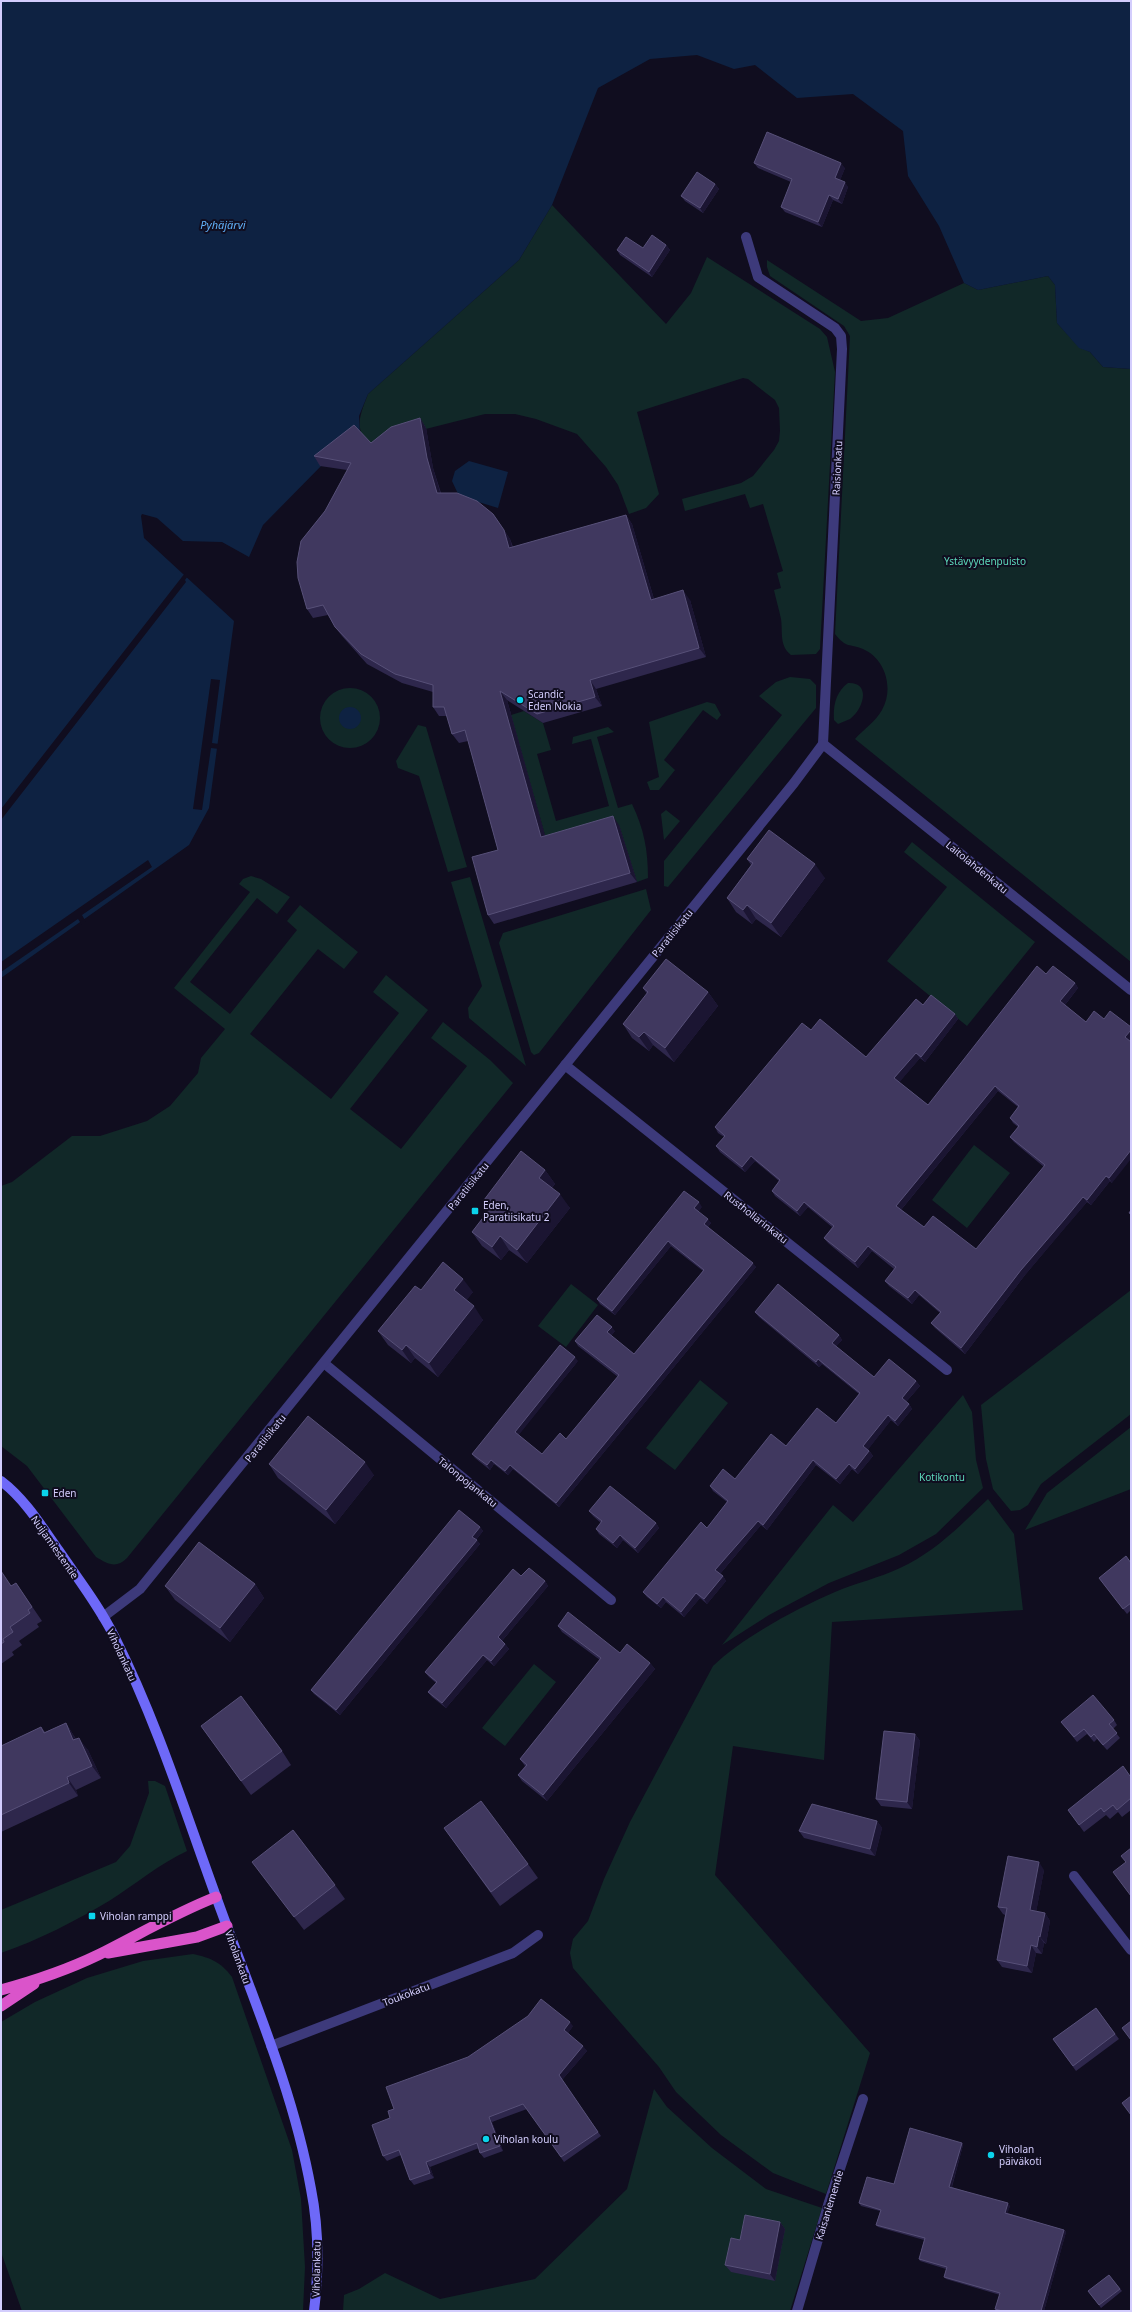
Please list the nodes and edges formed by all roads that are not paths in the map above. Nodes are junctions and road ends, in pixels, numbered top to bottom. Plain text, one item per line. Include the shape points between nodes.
1 (746, 238) dead end
2 (823, 744) junction
3 (1131, 990) edge
4 (565, 1065) junction
5 (325, 1364) junction
6 (947, 1370) dead end
7 (1, 1481) edge
8 (611, 1600) dead end
9 (103, 1617) junction
10 (1074, 1876) dead end
11 (216, 1897) junction
12 (227, 1926) junction
13 (538, 1935) dead end
14 (1131, 1950) edge
15 (97, 1955) junction
16 (41, 1979) junction
17 (1, 1990) edge
18 (1, 2006) edge
19 (271, 2046) junction
20 (863, 2100) dead end
21 (314, 2311) edge
22 (797, 2311) edge

1 - 2 street, Raisionkatu via 758,277 835,328 841,336
2 - 3 street, Laitolahdenkatu
2 - 4 street, Paratiisikatu
4 - 5 street, Paratiisikatu
4 - 6 street, Rusthollarinkatu
5 - 8 street, Talonpojankatu
5 - 9 street, Paratiisikatu via 140,1589
7 - 9 main road, Nuijamiestentie via 43,1528
9 - 11 main road, Viholankatu via 138,1689
10 - 14 street
11 - 12 main road, Viholankatu
11 - 15 highway
12 - 15 highway via 197,1937
12 - 19 main road, Viholankatu
13 - 19 street, Toukokatu via 513,1953
15 - 16 highway
16 - 17 highway
16 - 18 highway
19 - 21 main road, Viholankatu via 292,2112 311,2188 318,2252
20 - 22 street, Kaisaniementie

